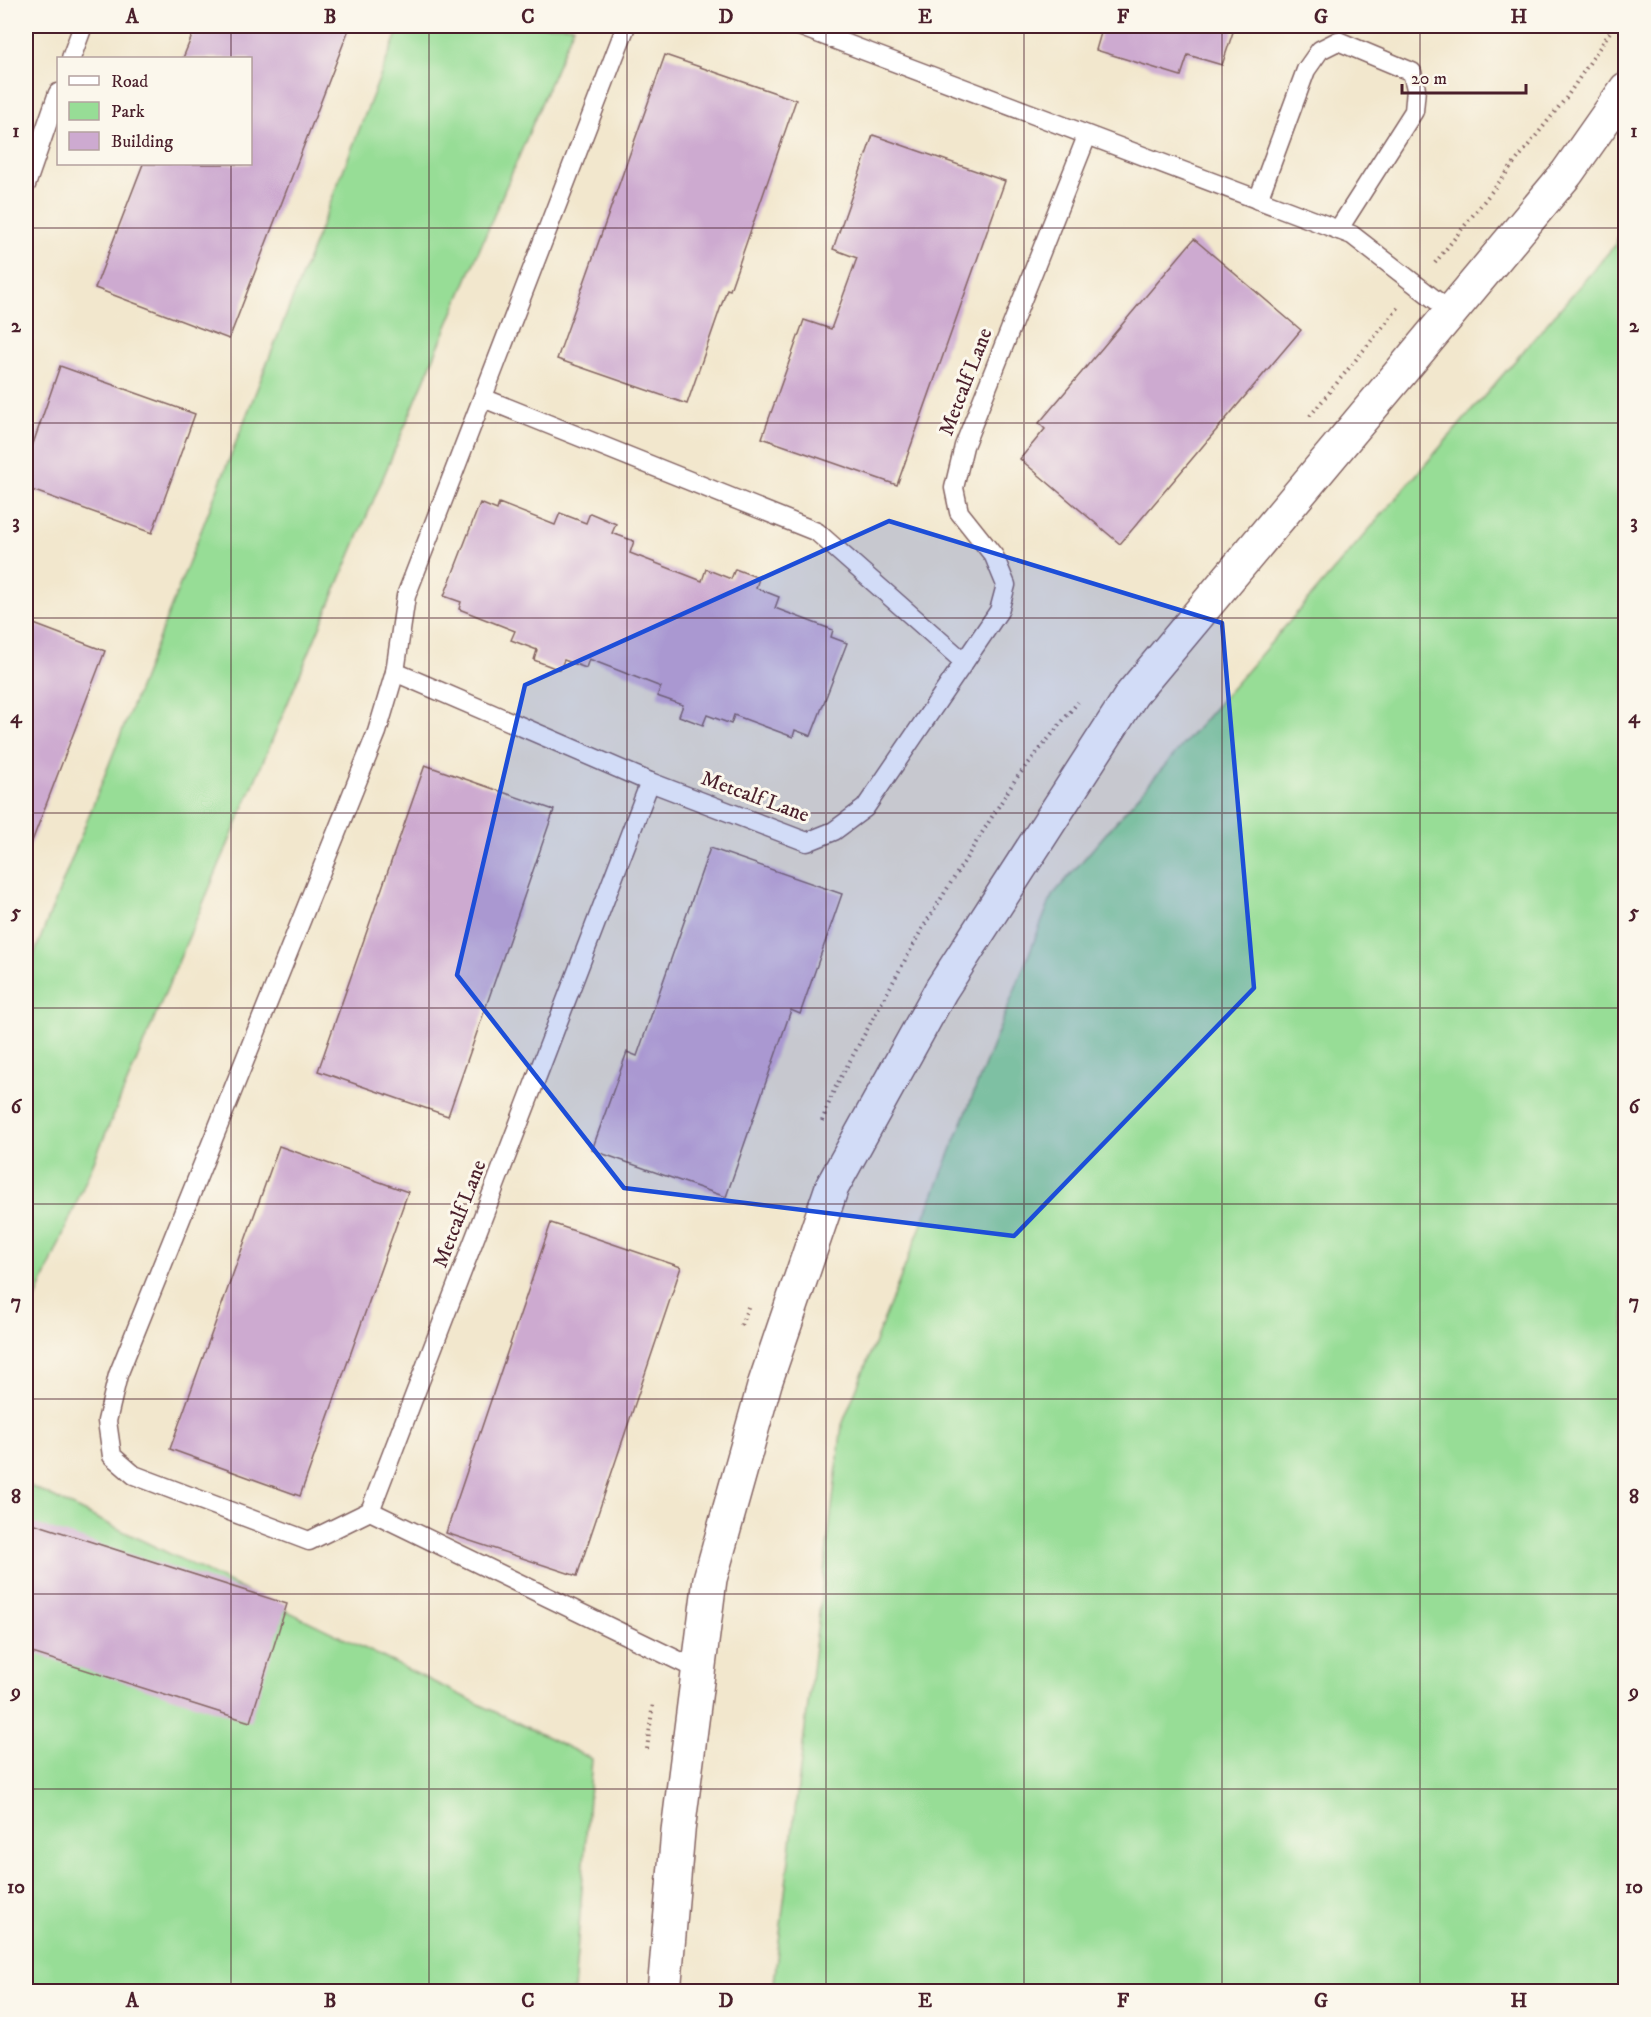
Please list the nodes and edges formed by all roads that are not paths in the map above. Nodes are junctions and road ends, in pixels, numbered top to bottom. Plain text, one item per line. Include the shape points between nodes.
1 (83, 26) edge
2 (626, 26) edge
3 (800, 26) edge
4 (71, 57) edge
5 (1626, 89) edge
6 (57, 96) edge
7 (1087, 136) junction
8 (26, 185) edge
9 (1258, 200) junction
10 (1338, 230) junction
11 (1451, 312) junction
12 (483, 398) junction
13 (964, 662) junction
14 (395, 672) junction
15 (650, 782) junction
16 (370, 1511) junction
17 (698, 1670) junction
18 (664, 1992) edge

1 - 4 lane
2 - 12 lane
3 - 7 lane
5 - 11 street via 1567,173
6 - 8 lane
7 - 9 lane
7 - 13 lane, Metcalf Lane via 964,446 954,488 959,512 994,556 1006,585 999,611
9 - 10 lane
9 - 10 lane via 1306,70 1320,50 1338,41 1412,72 1416,89 1414,111
10 - 11 lane via 1352,235
11 - 17 street via 1132,694 941,990 832,1187 765,1383 713,1567
12 - 13 lane via 817,532
12 - 14 lane via 406,596
13 - 15 lane, Metcalf Lane via 865,808 834,831 807,842
14 - 15 lane
14 - 16 lane via 373,743 118,1375 107,1422 112,1456 134,1475 309,1541
15 - 16 lane, Metcalf Lane
16 - 17 lane
17 - 18 street

